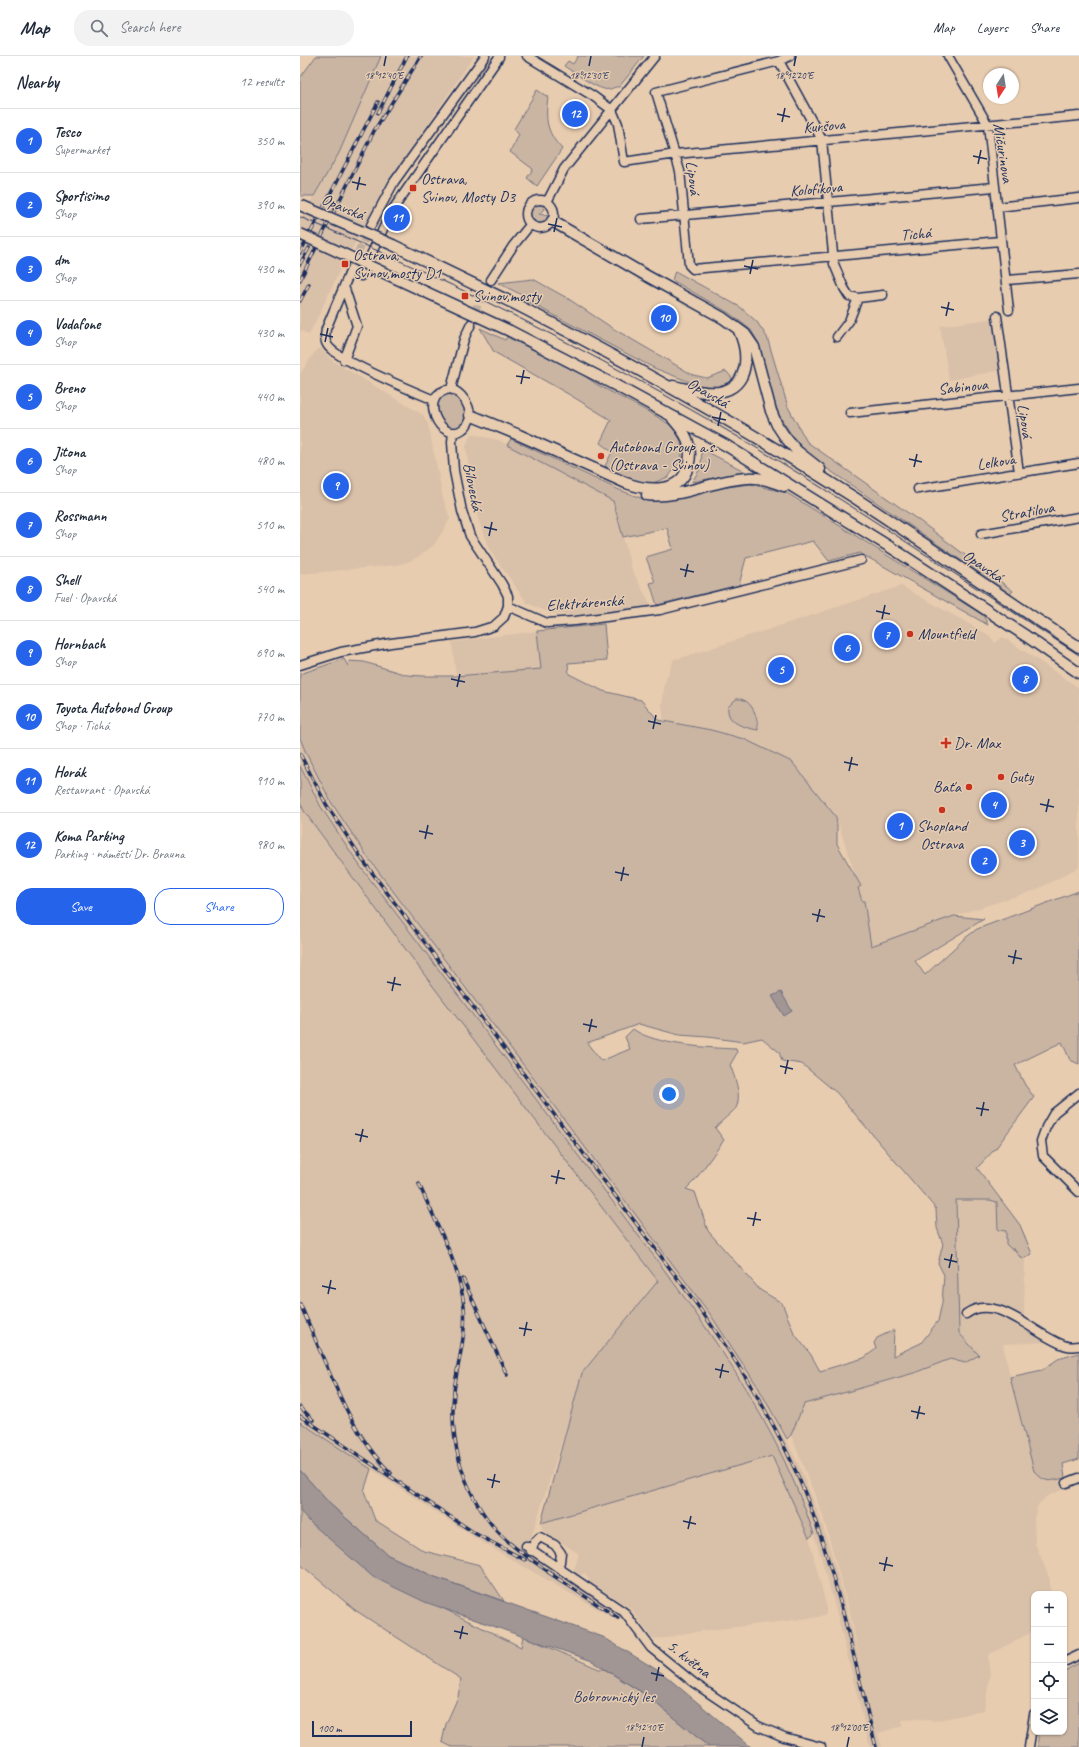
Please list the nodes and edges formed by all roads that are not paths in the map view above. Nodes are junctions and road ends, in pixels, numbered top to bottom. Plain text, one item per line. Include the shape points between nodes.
1 (485, 56) edge
2 (655, 56) edge
3 (790, 56) edge
4 (948, 56) edge
5 (499, 57) dead end
6 (530, 57) edge
7 (779, 61) junction
8 (612, 110) junction
9 (1079, 116) edge
10 (988, 125) junction
11 (822, 140) junction
12 (676, 154) junction
13 (994, 187) junction
14 (1079, 198) edge
15 (547, 202) junction
16 (829, 202) junction
17 (300, 205) edge
18 (997, 207) junction
19 (683, 216) junction
20 (641, 219) dead end
21 (552, 221) junction
22 (371, 225) tunnel mouth
23 (530, 225) junction
24 (300, 234) edge
25 (1000, 241) junction
26 (834, 255) junction
27 (352, 267) tunnel mouth
28 (693, 269) joint
29 (1079, 274) edge
30 (361, 276) dead end
31 (491, 280) tunnel mouth
32 (1007, 280) junction
33 (344, 286) junction
34 (883, 295) dead end
35 (858, 298) junction
36 (1009, 310) dead end
37 (997, 316) dead end
38 (471, 324) tunnel mouth
39 (737, 328) junction
40 (837, 337) dead end
41 (344, 360) junction
42 (663, 384) junction
43 (1079, 388) edge
44 (451, 389) junction
45 (1007, 397) junction
46 (434, 400) junction
47 (850, 413) dead end
48 (669, 414) junction
49 (470, 415) junction
50 (453, 432) junction
51 (1079, 463) edge
52 (588, 467) junction
53 (1019, 472) junction
54 (918, 489) dead end
55 (803, 493) junction
56 (855, 499) junction
57 (1079, 516) edge
58 (981, 534) dead end
59 (861, 560) dead end
60 (508, 606) junction
61 (1079, 647) edge
62 (300, 665) edge
63 (1079, 673) edge
64 (1079, 1093) edge
65 (1079, 1192) edge
66 (966, 1314) dead end
67 (1079, 1346) edge
68 (1079, 1478) edge
69 (1066, 1483) dead end
70 (557, 1567) junction
71 (1079, 1655) edge
72 (1067, 1661) edge
73 (1031, 1734) edge
74 (821, 1747) edge
75 (1029, 1747) edge

1 - 22 street via 394,182
2 - 8 street
3 - 7 street
4 - 10 street, Mičurinova
5 - 30 street via 391,212
6 - 8 street
7 - 11 street
7 - 12 street, Lipová via 656,92
8 - 12 street, Kuršova via 618,124 624,162
8 - 15 street via 564,170
9 - 10 street, Kuršova
10 - 11 street, Kuršova
10 - 13 street, Mičurinova
11 - 12 street, Kuršova
11 - 16 street
12 - 19 street, Lipová via 680,171
13 - 16 street, Kolofíkova
13 - 18 street, Mičurinova
14 - 18 street
15 - 21 street via 554,212
15 - 23 street via 539,200 528,206 525,216
16 - 19 street, Kolofíkova
16 - 26 street
17 - 42 main road, Opavská, bridge via 398,247 521,307
18 - 25 street, Mičurinova
19 - 20 street, Kolofíkova
19 - 28 street, Lipová via 689,266
21 - 23 street via 542,229
21 - 39 main road via 711,310
23 - 31 street
24 - 48 main road, bridge via 510,331
25 - 26 street, Tichá
25 - 32 street, Mičurinova
26 - 28 street, Tichá
26 - 35 street via 834,264 844,288 849,296
27 - 33 street
29 - 32 street
32 - 36 street, Mičurinova
33 - 41 street via 357,326
33 - 41 street via 326,329 325,338 328,346
34 - 35 street
35 - 40 street via 849,321
37 - 45 street
38 - 44 street
39 - 42 main road via 745,346 746,359 743,374 733,386 720,392 710,392
39 - 56 main road via 748,337 754,347 770,411 785,437 805,458
41 - 46 street
42 - 56 main road, Opavská
43 - 45 street, Sabinova
44 - 46 street via 441,392
44 - 49 street via 464,398
45 - 47 street, Sabinova
45 - 53 street, Lipová
46 - 50 street via 434,412 438,422 444,429
48 - 52 main road via 685,434 689,448 688,468 679,482 659,489 642,488
48 - 55 main road
49 - 50 street via 465,427
49 - 52 main road
50 - 60 street, Bílovecká via 454,471 462,511 470,536 508,596
51 - 53 street, Lelkova
52 - 55 main road via 623,488 649,495 668,495 749,478 770,481
53 - 54 street, Lelkova
55 - 63 main road via 1026,636
56 - 61 main road, Opavská
57 - 58 street, Stratilova
59 - 60 street, Elektrárenská via 660,610 547,623
60 - 62 street via 504,618 494,626 475,632 341,652
64 - 65 street via 1054,1113 1042,1141 1043,1156
66 - 67 street via 972,1309 994,1308 1057,1342
68 - 69 street
70 - 70 street, 5. května via 528,1548 540,1538 555,1545 561,1552
70 - 74 street, 5. května via 624,1612 651,1648 694,1683 758,1726 784,1737
71 - 72 street
73 - 75 street

